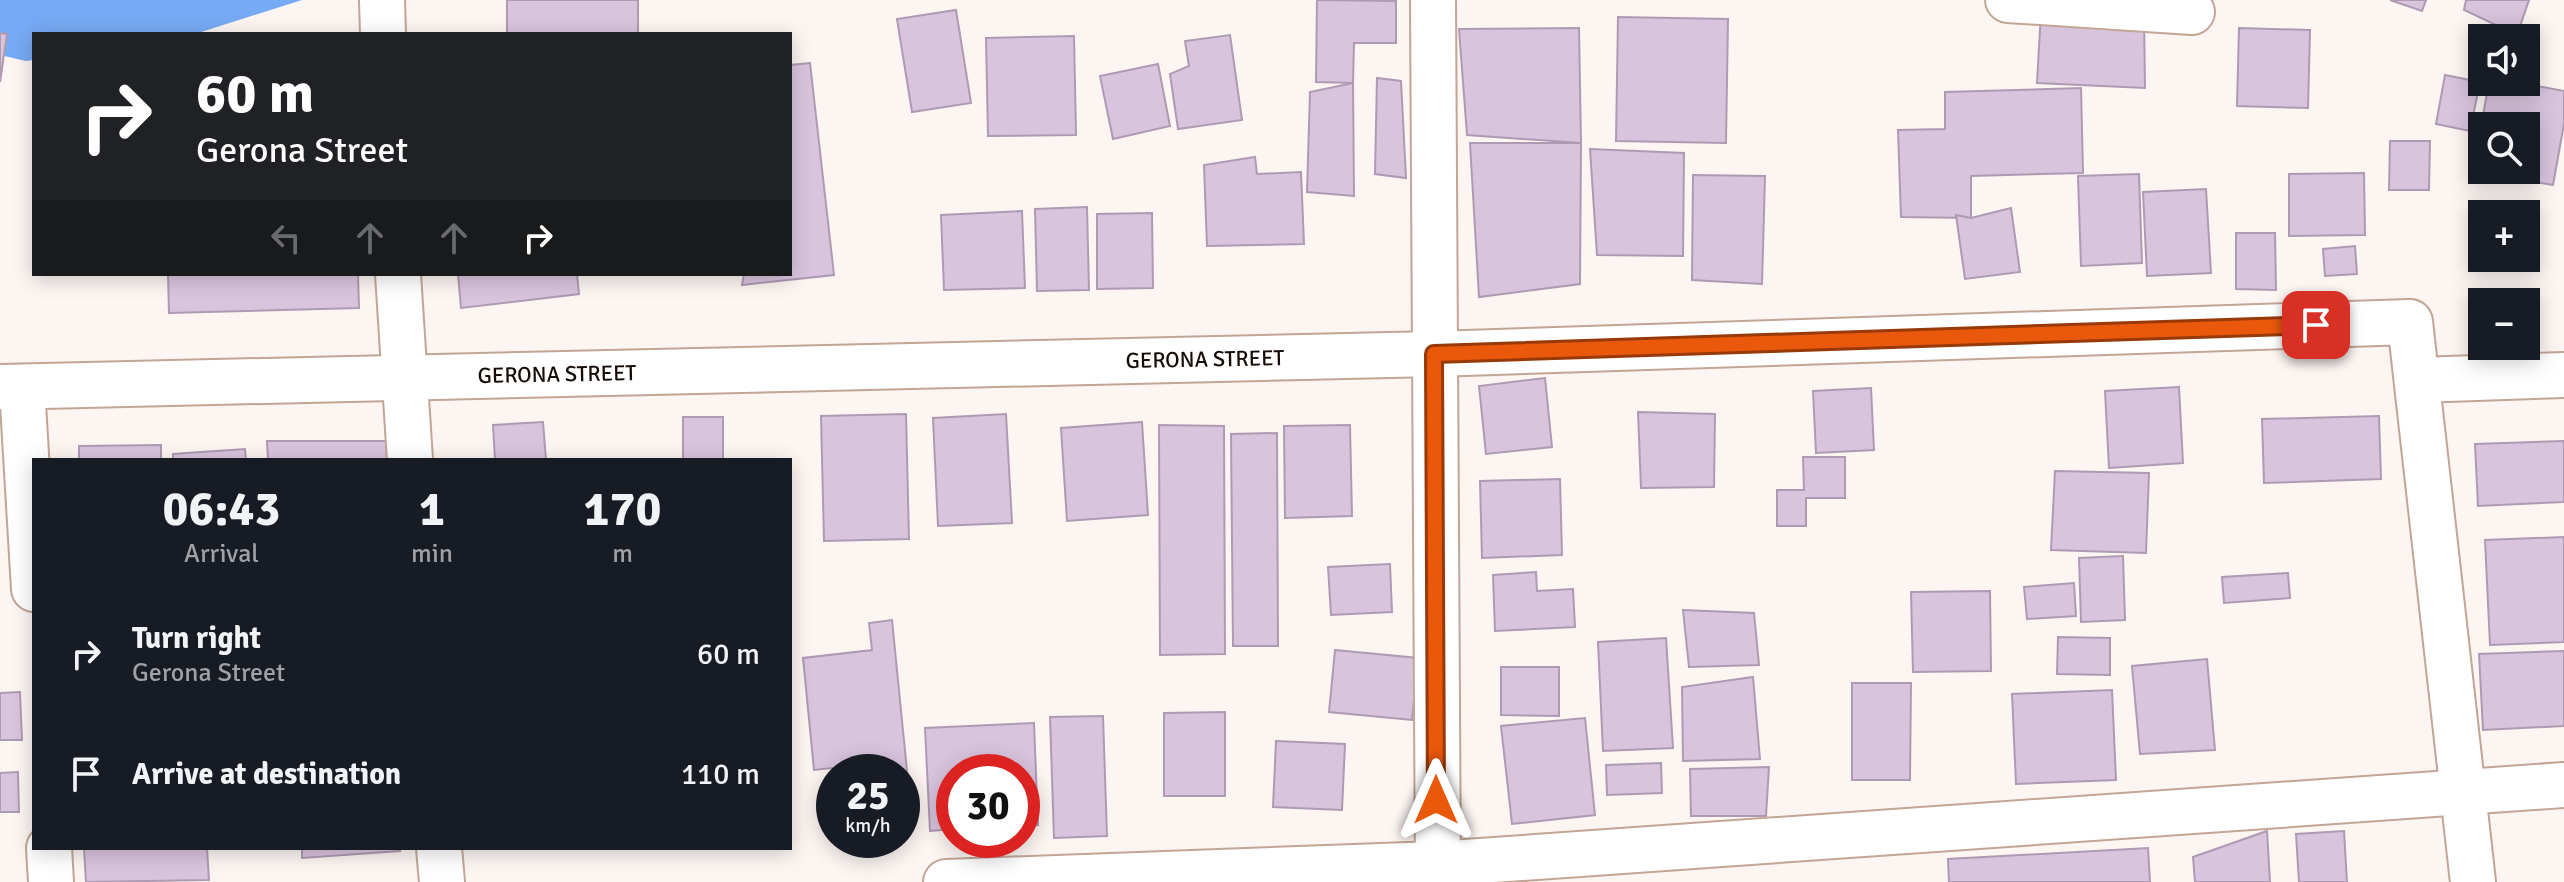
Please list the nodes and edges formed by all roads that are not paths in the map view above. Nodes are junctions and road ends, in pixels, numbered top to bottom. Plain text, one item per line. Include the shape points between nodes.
1 (1433, 0) edge
2 (2008, 0) edge
3 (2192, 12) dead end
4 (398, 276) edge
5 (1434, 354) junction
6 (2564, 375) edge
7 (404, 378) junction
8 (2418, 380) junction
9 (11, 387) edge
10 (410, 458) edge
11 (32, 571) edge
12 (2564, 785) edge
13 (2463, 793) junction
14 (49, 850) edge
15 (439, 850) edge
16 (1437, 873) edge
17 (51, 882) edge
18 (442, 882) edge
19 (946, 882) edge
20 (2473, 882) edge

1 - 5 street
2 - 3 street
4 - 7 street
5 - 7 street, GERONA STREET
5 - 8 street, GERONA STREET via 2410,322
5 - 16 street
6 - 8 street
7 - 9 street, GERONA STREET
7 - 10 street
8 - 13 street
9 - 11 street
12 - 13 street
13 - 16 street
13 - 20 street
14 - 17 street
15 - 18 street
16 - 19 street

